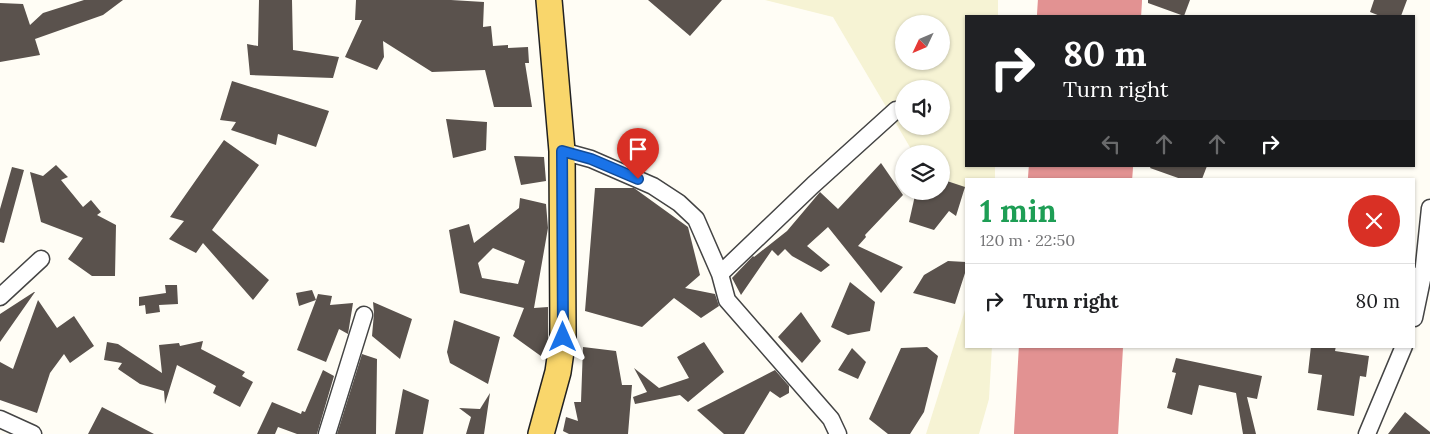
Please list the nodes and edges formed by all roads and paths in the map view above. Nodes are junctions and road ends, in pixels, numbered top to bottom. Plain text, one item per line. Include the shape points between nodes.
1 (549, 0) edge
2 (895, 111) edge
3 (562, 151) junction
4 (1430, 208) edge
5 (41, 259) dead end
6 (720, 274) junction
7 (1418, 276) edge
8 (0, 297) edge
9 (1415, 308) edge
10 (364, 315) dead end
11 (1403, 348) edge
12 (0, 419) edge
13 (33, 434) edge
14 (327, 434) edge
15 (540, 434) edge
16 (838, 434) edge
17 (1367, 434) edge

1 - 3 main road
2 - 6 street
3 - 6 street via 591,159 644,182 679,203 696,220
3 - 15 main road via 563,337 558,372
4 - 7 street
5 - 8 street
6 - 16 street via 727,300 831,419
7 - 9 street
10 - 14 street
11 - 17 street
12 - 13 street

